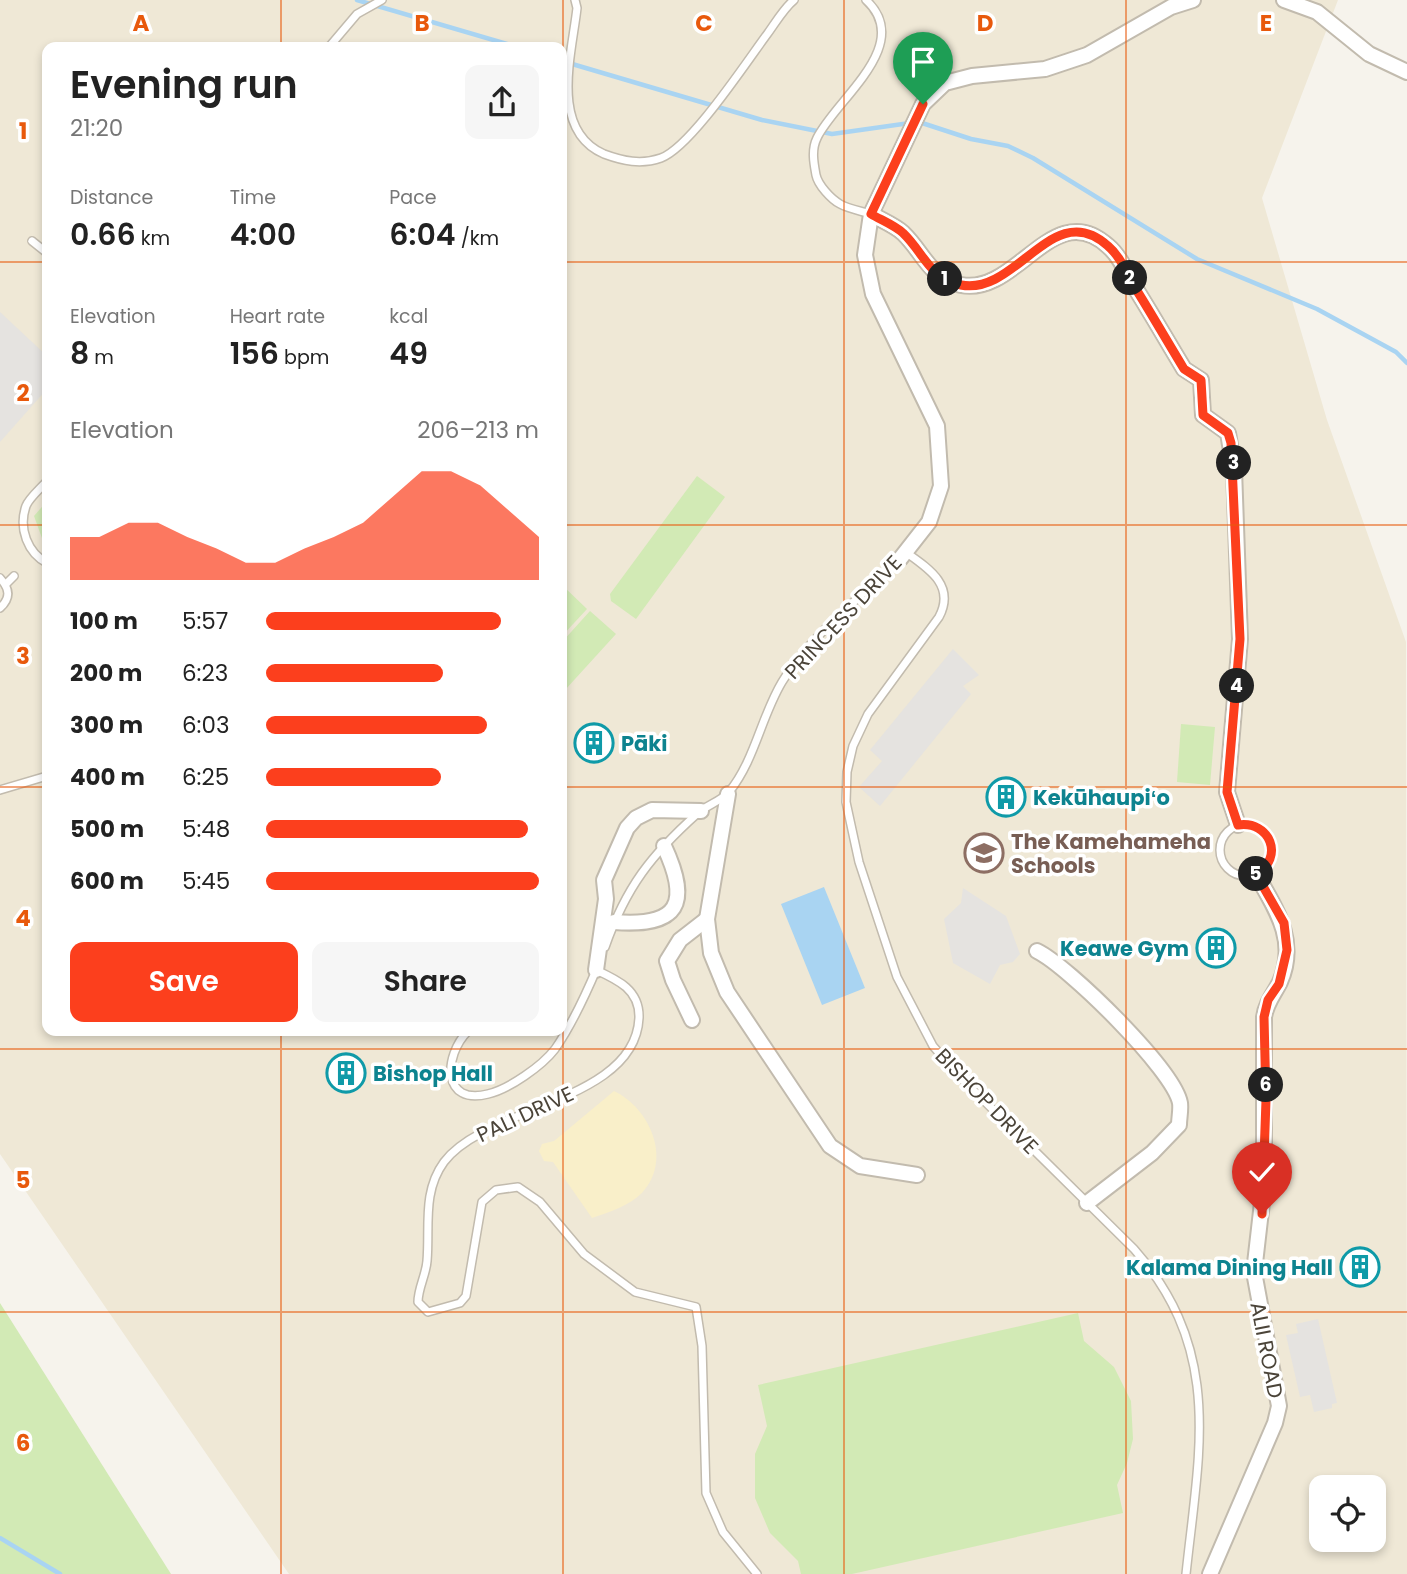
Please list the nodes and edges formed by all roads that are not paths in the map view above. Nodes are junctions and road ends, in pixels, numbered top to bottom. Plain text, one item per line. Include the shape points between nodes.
1 (575, 0) edge
2 (794, 0) edge
3 (866, 0) edge
4 (1193, 0) edge
5 (1284, 0) edge
6 (381, 1) edge
7 (333, 42) edge
8 (1407, 72) edge
9 (871, 214) junction
10 (32, 241) dead end
11 (42, 249) edge
12 (42, 487) edge
13 (902, 555) junction
14 (35, 557) junction
15 (42, 560) edge
16 (28, 564) dead end
17 (15, 576) dead end
18 (3, 581) edge
19 (0, 608) edge
20 (42, 777) edge
21 (0, 790) edge
22 (728, 794) junction
23 (701, 811) junction
24 (1238, 825) junction
25 (664, 846) junction
26 (1256, 874) junction
27 (707, 919) junction
28 (614, 922) junction
29 (1037, 951) dead end
30 (596, 970) junction
31 (692, 1020) dead end
32 (567, 1025) edge
33 (464, 1036) edge
34 (561, 1036) edge
35 (916, 1175) dead end
36 (1087, 1203) junction
37 (757, 1574) edge
38 (1186, 1574) edge
39 (1210, 1574) edge

1 - 2 lane via 567,99 575,127 595,150 638,163 663,158 701,124
3 - 9 lane via 880,23 878,55 816,139 813,159 818,182 838,203
4 - 9 street, PRINCESS DRIVE via 1171,7 1087,55 1056,65 945,83 923,104
5 - 8 street via 1318,12 1369,54
6 - 7 lane via 357,14
9 - 13 street, PRINCESS DRIVE via 865,255 873,294 937,426 941,486 929,522
9 - 24 street via 904,234 930,270 965,286 1001,278 1052,237 1075,233 1097,239 1115,253 1184,369 1201,380 1203,415 1228,433 1234,462 1240,639 1227,792
10 - 11 lane
12 - 14 lane via 26,505 24,528
13 - 22 lane, PRINCESS DRIVE via 782,682 752,754
13 - 36 lane, BISHOP DRIVE via 939,580 944,607 868,714 853,747 846,802 859,862 897,977 933,1046
14 - 15 lane
14 - 16 lane
17 - 18 lane
18 - 19 lane via 8,601
20 - 21 lane
22 - 23 lane, PRINCESS DRIVE
22 - 27 street
23 - 25 lane, PRINCESS DRIVE
23 - 30 street via 652,810 627,828 604,880 606,899
24 - 26 lane via 1256,825 1269,837 1269,863
24 - 26 lane via 1225,835 1222,859 1232,872
25 - 28 lane, PRINCESS DRIVE via 629,890
25 - 28 street via 677,874 674,906 663,919 646,924
26 - 39 street, ALII ROAD via 1284,923 1287,950 1264,1017 1264,1185 1254,1262 1279,1406
27 - 31 street via 680,940 667,961
27 - 35 street via 711,953 727,992 830,1146 860,1166
28 - 30 lane, PRINCESS DRIVE
29 - 36 street via 1080,982 1116,1020 1180,1102 1179,1125 1153,1153
30 - 32 lane, PRINCESS DRIVE
30 - 37 lane, PALI DRIVE via 626,987 637,1003 638,1022 628,1049 596,1079 474,1137 443,1164 429,1202 427,1261 418,1302 428,1312 460,1304 466,1296 479,1209 487,1195 507,1186 529,1192 570,1241 635,1292 696,1307 702,1346 706,1493 723,1532
33 - 34 lane, PRINCESS DRIVE via 452,1053 449,1068 452,1081 474,1095 488,1094 522,1076 554,1050
36 - 38 lane, BISHOP DRIVE via 1158,1279 1192,1355 1201,1416

